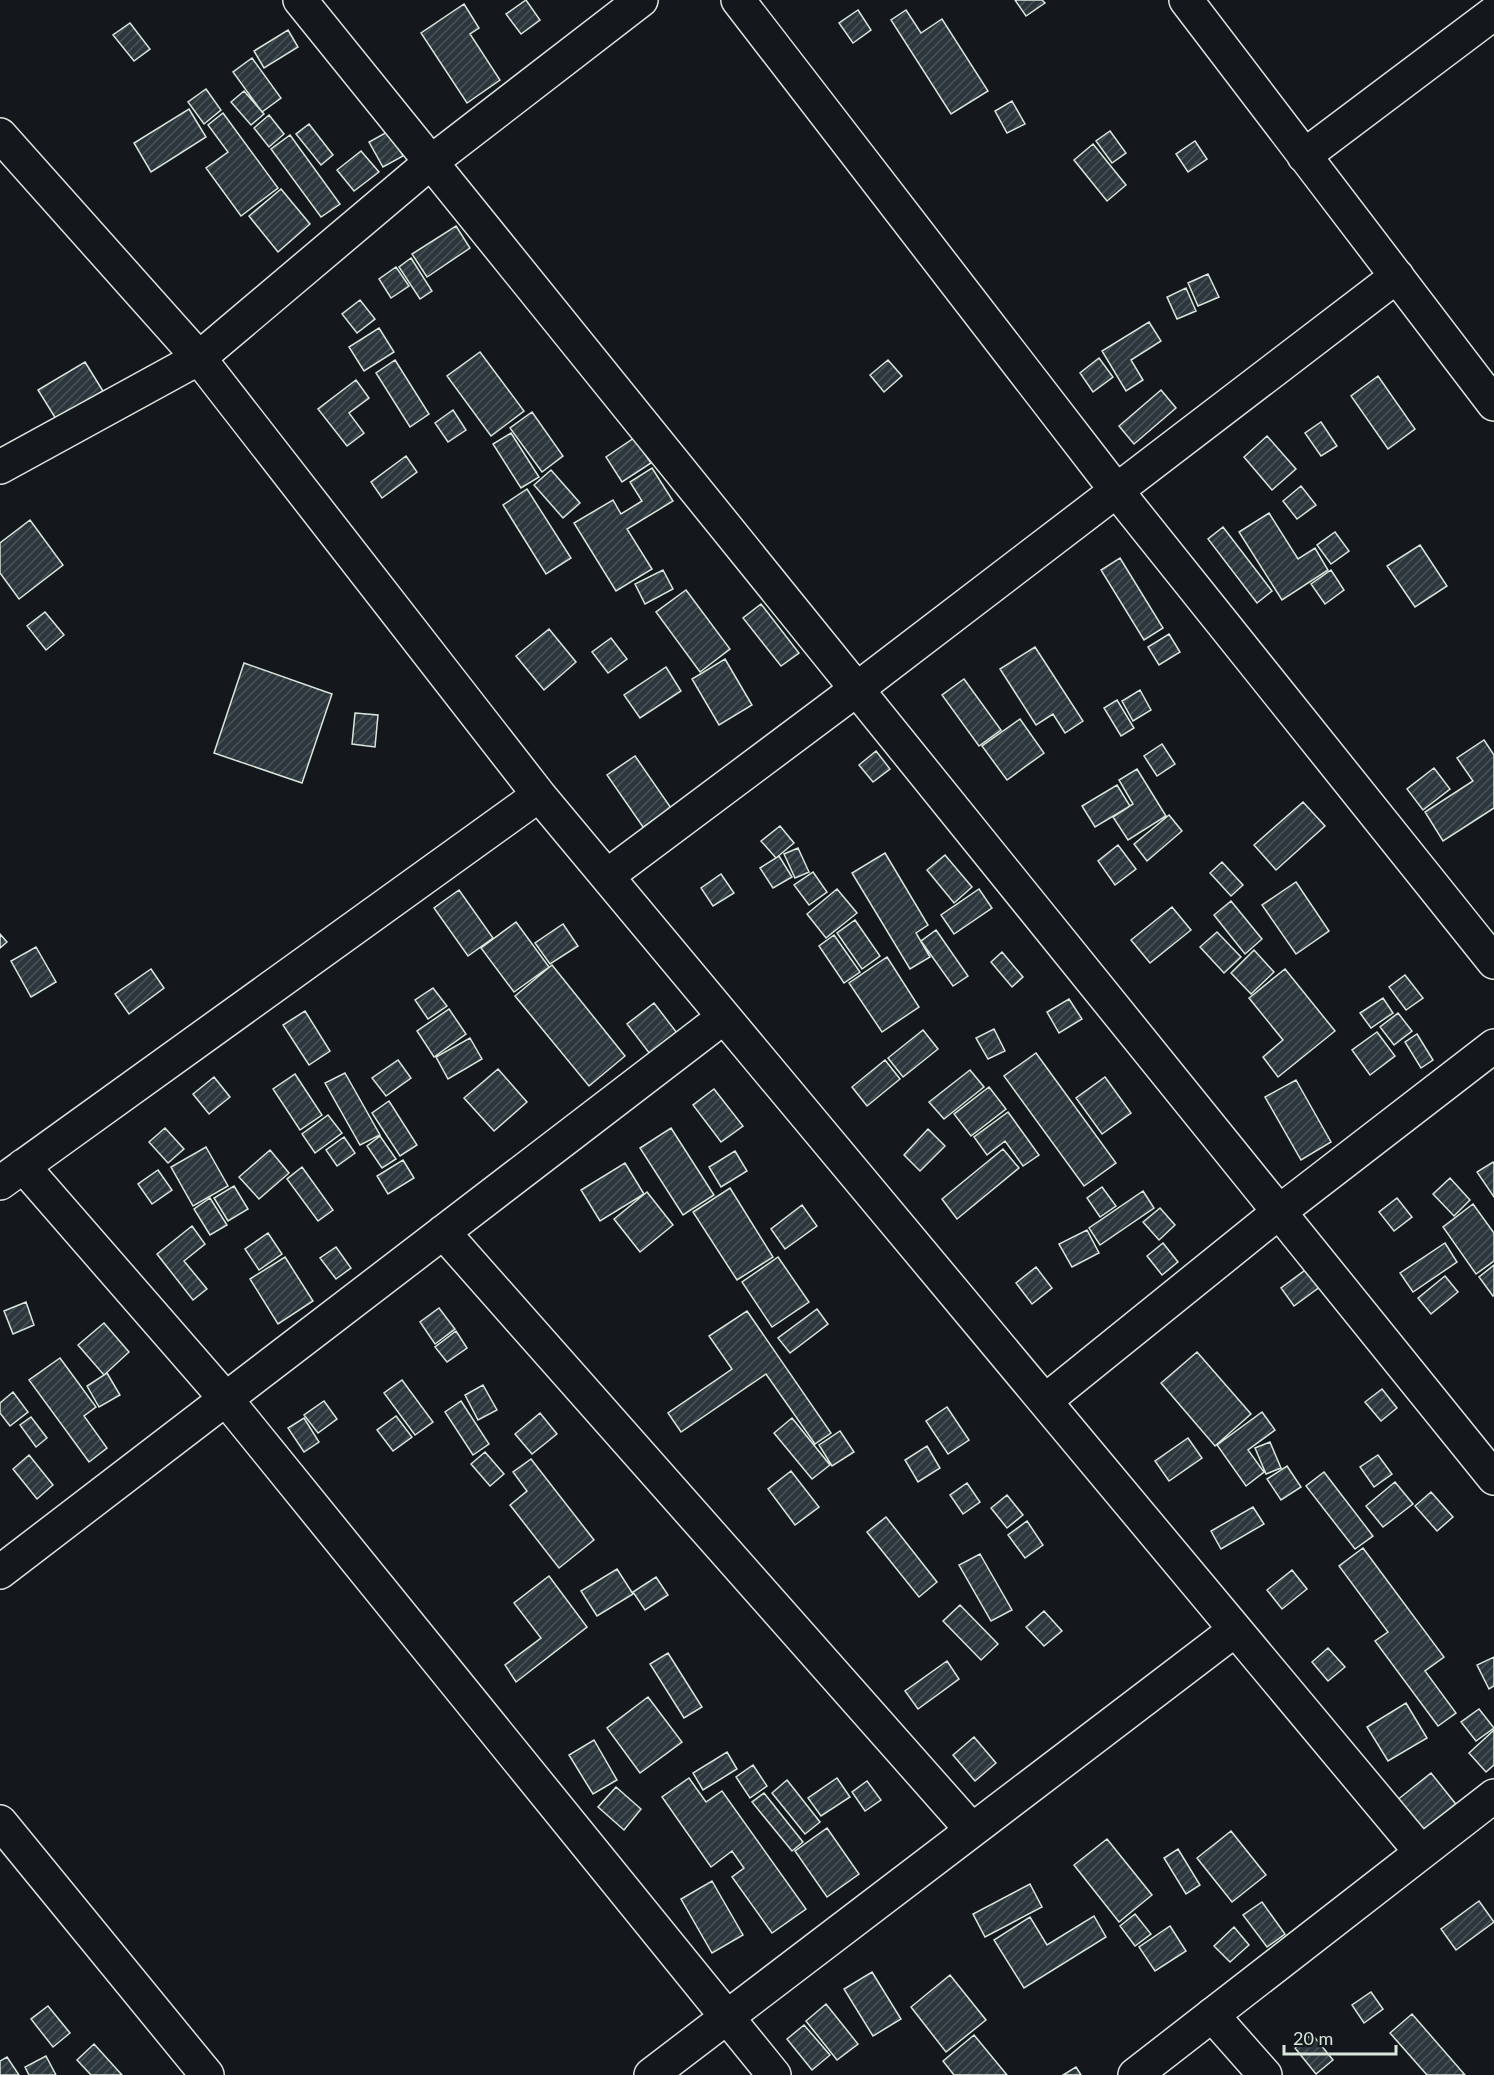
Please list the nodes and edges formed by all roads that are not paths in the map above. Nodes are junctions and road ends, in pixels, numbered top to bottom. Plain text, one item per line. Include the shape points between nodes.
1 (300, 0) edge
2 (641, 0) edge
3 (738, 0) edge
4 (1186, 0) edge
5 (1494, 13) edge
6 (0, 135) edge
7 (1304, 156) junction
8 (431, 162) junction
9 (1396, 276) junction
10 (200, 358) junction
11 (1494, 404) edge
12 (0, 467) edge
13 (1116, 490) junction
14 (857, 689) junction
15 (539, 795) junction
16 (607, 876) junction
17 (1494, 962) edge
18 (724, 1017) junction
19 (1494, 1046) edge
20 (12, 1174) edge
21 (1279, 1212) junction
22 (443, 1232) junction
23 (225, 1398) junction
24 (1045, 1401) junction
25 (1494, 1478) edge
26 (0, 1572) edge
27 (1235, 1630) junction
28 (1494, 1796) edge
29 (0, 1822) edge
30 (972, 1830) junction
31 (1421, 1852) junction
32 (1212, 2015) junction
33 (726, 2017) junction
34 (207, 2075) edge
35 (651, 2075) edge
36 (774, 2075) edge
37 (1135, 2075) edge
38 (1264, 2075) edge

1 - 8 street
2 - 8 street
3 - 13 street
4 - 7 street
5 - 7 street
6 - 10 street
7 - 9 street
8 - 10 street
8 - 14 street
9 - 11 street
9 - 13 street
10 - 12 street
10 - 15 street
13 - 14 street
13 - 17 street
14 - 16 street
14 - 21 street
15 - 16 street
15 - 20 street
16 - 18 street
18 - 22 street
18 - 24 street
19 - 21 street
20 - 23 street
21 - 24 street
21 - 25 street
22 - 23 street
22 - 30 street
23 - 26 street
23 - 33 street
24 - 27 street
27 - 30 street
27 - 31 street
28 - 31 street
29 - 34 street
30 - 33 street
31 - 32 street
32 - 37 street
32 - 38 street
33 - 35 street
33 - 36 street

